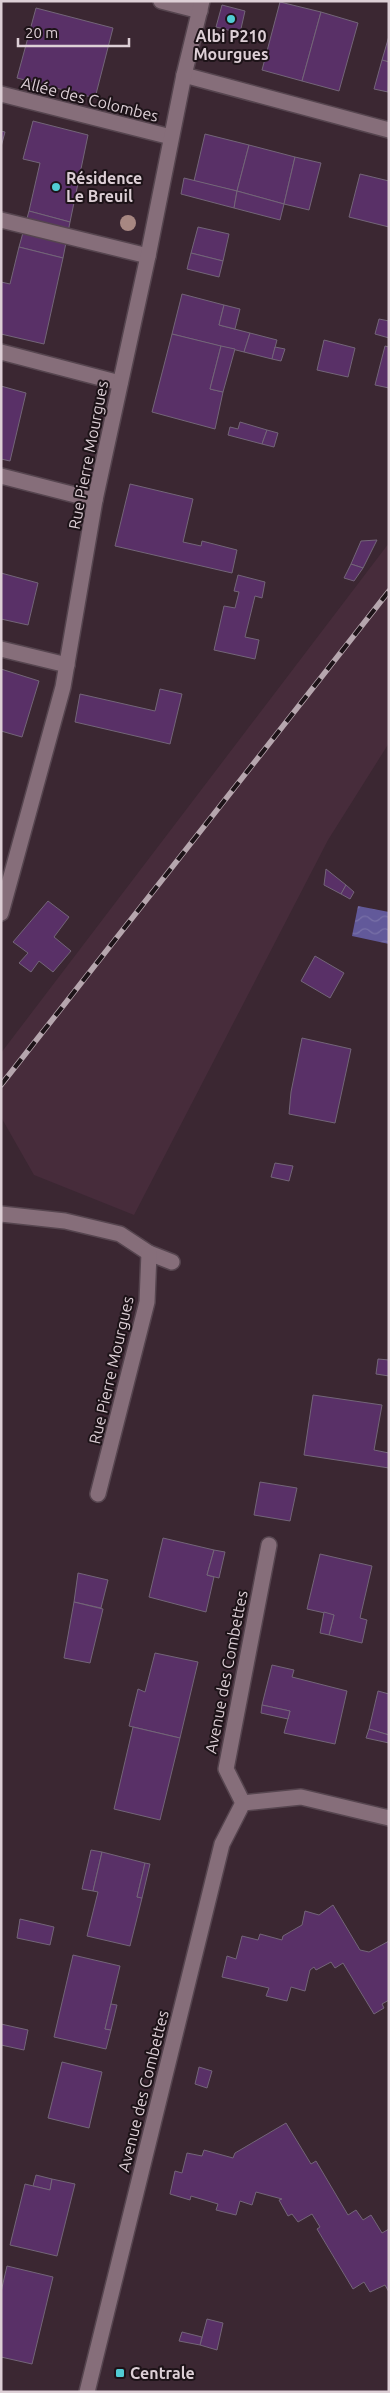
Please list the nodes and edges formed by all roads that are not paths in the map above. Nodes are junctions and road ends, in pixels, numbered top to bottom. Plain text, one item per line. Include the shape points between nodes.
1 (161, 1) edge
2 (201, 6) edge
3 (184, 75) junction
4 (1, 94) edge
5 (389, 130) edge
6 (171, 137) junction
7 (1, 220) edge
8 (148, 256) junction
9 (1, 352) edge
10 (120, 383) junction
11 (1, 476) edge
12 (95, 500) junction
13 (1, 649) edge
14 (67, 665) junction
15 (1, 913) edge
16 (1, 1214) edge
17 (149, 1253) junction
18 (172, 1262) dead end
19 (98, 1494) dead end
20 (269, 1545) dead end
21 (243, 1803) junction
22 (389, 1818) edge
23 (87, 2392) edge

1 - 2 street
2 - 3 street, Rue Pierre Mourgues
3 - 5 street
3 - 6 street, Rue Pierre Mourgues
4 - 6 street, Allée des Colombes
6 - 8 street, Rue Pierre Mourgues
7 - 8 street
8 - 10 street, Rue Pierre Mourgues
9 - 10 street
10 - 12 street, Rue Pierre Mourgues
11 - 12 street
12 - 14 street, Rue Pierre Mourgues
13 - 14 street
14 - 15 street, Rue Pierre Mourgues
16 - 17 street via 65,1221 120,1234
17 - 18 street
17 - 19 street, Rue Pierre Mourgues via 147,1302
20 - 21 street, Avenue des Combettes via 226,1769
21 - 22 street via 300,1797
21 - 23 street, Avenue des Combettes via 222,1844

